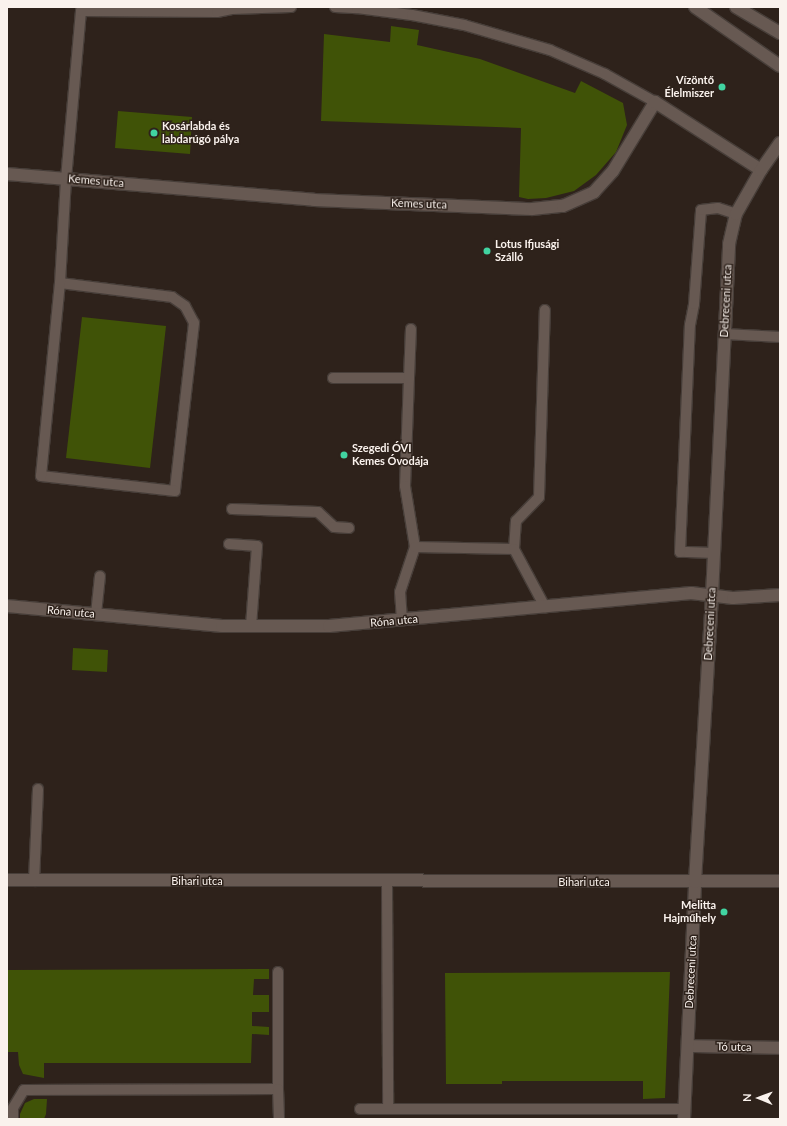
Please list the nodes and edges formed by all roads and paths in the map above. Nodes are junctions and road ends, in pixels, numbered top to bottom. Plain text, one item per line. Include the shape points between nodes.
1 (291, 7) edge
2 (334, 7) edge
3 (695, 7) edge
4 (736, 7) edge
5 (780, 33) edge
6 (780, 66) edge
7 (655, 102) junction
8 (780, 143) edge
9 (761, 170) junction
10 (7, 174) edge
11 (66, 179) junction
12 (736, 214) junction
13 (60, 283) junction
14 (545, 310) dead end
15 (411, 329) dead end
16 (725, 334) junction
17 (780, 337) edge
18 (333, 378) dead end
19 (409, 378) junction
20 (232, 509) dead end
21 (349, 528) dead end
22 (229, 544) dead end
23 (415, 547) junction
24 (514, 549) junction
25 (714, 553) junction
26 (100, 576) dead end
27 (712, 595) junction
28 (780, 595) edge
29 (7, 606) edge
30 (545, 607) junction
31 (96, 614) junction
32 (402, 620) junction
33 (250, 626) junction
34 (38, 789) dead end
35 (7, 880) edge
36 (34, 880) junction
37 (387, 882) junction
38 (695, 882) junction
39 (780, 882) edge
40 (278, 972) dead end
41 (688, 1046) junction
42 (780, 1048) edge
43 (278, 1089) junction
44 (360, 1109) dead end
45 (388, 1109) junction
46 (685, 1114) edge
47 (13, 1119) edge
48 (279, 1119) edge

1 - 11 lane via 217,12 81,11
2 - 7 lane via 412,15 464,25 521,41 550,50 605,74
3 - 6 street
4 - 5 street
7 - 9 street
7 - 11 street, Kemes utca via 613,171 594,192 563,206 532,209 314,200
8 - 9 street, Debreceni utca
9 - 12 street, Debreceni utca
10 - 11 street, Kemes utca
11 - 13 lane
12 - 16 street, Debreceni utca via 729,244
12 - 25 lane via 718,208 701,210 690,325 680,552
13 - 13 lane via 172,297 186,306 194,323 175,491 41,476
14 - 24 lane via 539,496 516,521
15 - 19 lane
16 - 17 lane
16 - 25 street, Debreceni utca
18 - 19 lane
19 - 23 lane via 405,486
20 - 21 lane via 318,512 334,527
22 - 33 lane via 257,546
23 - 24 lane
23 - 32 lane via 400,592
24 - 30 lane
25 - 27 street, Debreceni utca
26 - 31 lane
27 - 28 street, Róna utca via 733,598
27 - 30 street, Róna utca via 692,593
27 - 38 street, Debreceni utca
29 - 31 street, Róna utca
30 - 32 street, Róna utca
31 - 33 street, Róna utca via 222,626
32 - 33 street, Róna utca via 329,626
34 - 36 lane
35 - 36 street, Bihari utca
36 - 37 street, Bihari utca
37 - 38 street, Bihari utca
37 - 45 lane
38 - 39 street, Bihari utca
38 - 41 street, Debreceni utca
40 - 43 lane
41 - 42 street, Tó utca
41 - 46 street, Debreceni utca
43 - 47 lane via 24,1090 13,1108
43 - 48 lane
44 - 45 lane
45 - 46 lane

